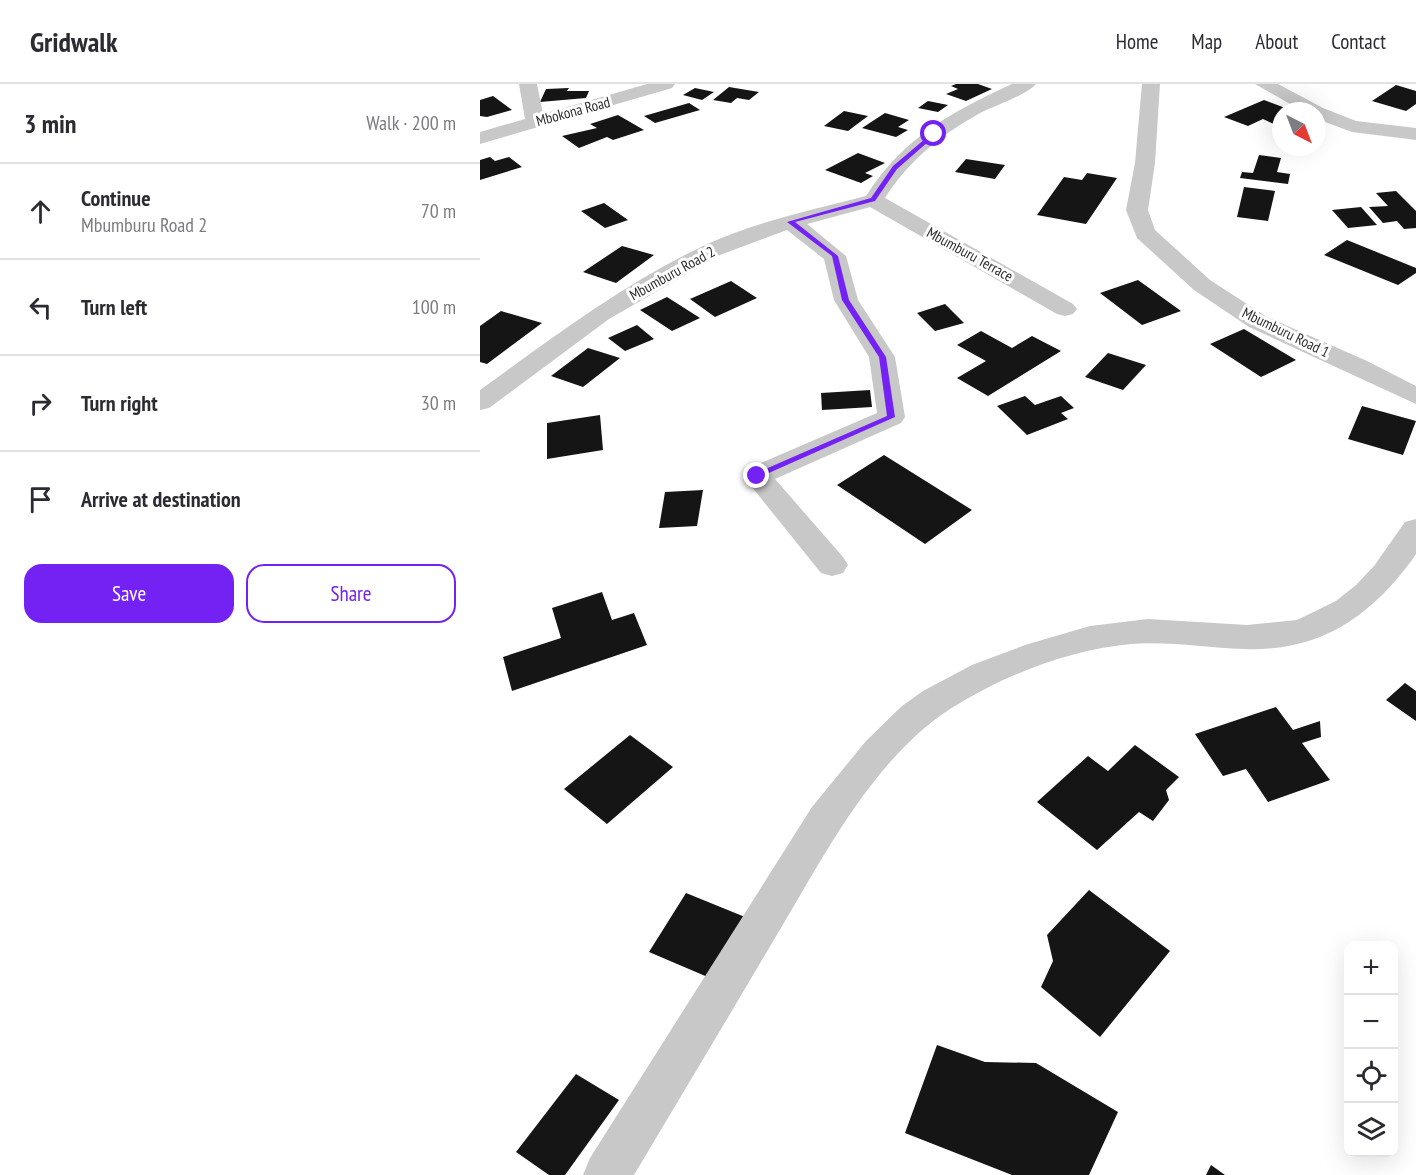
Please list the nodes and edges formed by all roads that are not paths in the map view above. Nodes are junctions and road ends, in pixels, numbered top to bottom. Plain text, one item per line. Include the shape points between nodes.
1 (528, 84) edge
2 (666, 84) edge
3 (1027, 84) edge
4 (1151, 84) edge
5 (1263, 84) edge
6 (1298, 102) edge
7 (1326, 115) edge
8 (535, 121) junction
9 (1416, 134) edge
10 (480, 138) edge
11 (873, 200) junction
12 (790, 222) junction
13 (1065, 309) dead end
14 (1416, 396) edge
15 (480, 402) edge
16 (1416, 529) edge
17 (832, 565) dead end
18 (607, 1175) edge

1 - 8 street
2 - 8 street, Mbokona Road
3 - 11 street via 977,107 934,134 895,168
4 - 14 street, Mbumburu Road 1 via 1137,210 1145,232 1202,285 1258,322
5 - 6 street
7 - 9 street via 1352,126
8 - 10 street, Mbokona Road
11 - 12 street, Mbumburu Road 2
11 - 13 street, Mbumburu Terrace
12 - 15 street, Mbumburu Road 2 via 712,250 620,303
12 - 17 street via 835,256 846,300 882,357 891,417 757,476
16 - 18 street via 1396,563 1356,605 1321,623 1285,636 1160,630 1116,634 1012,664 963,685 916,716 866,766 826,819

